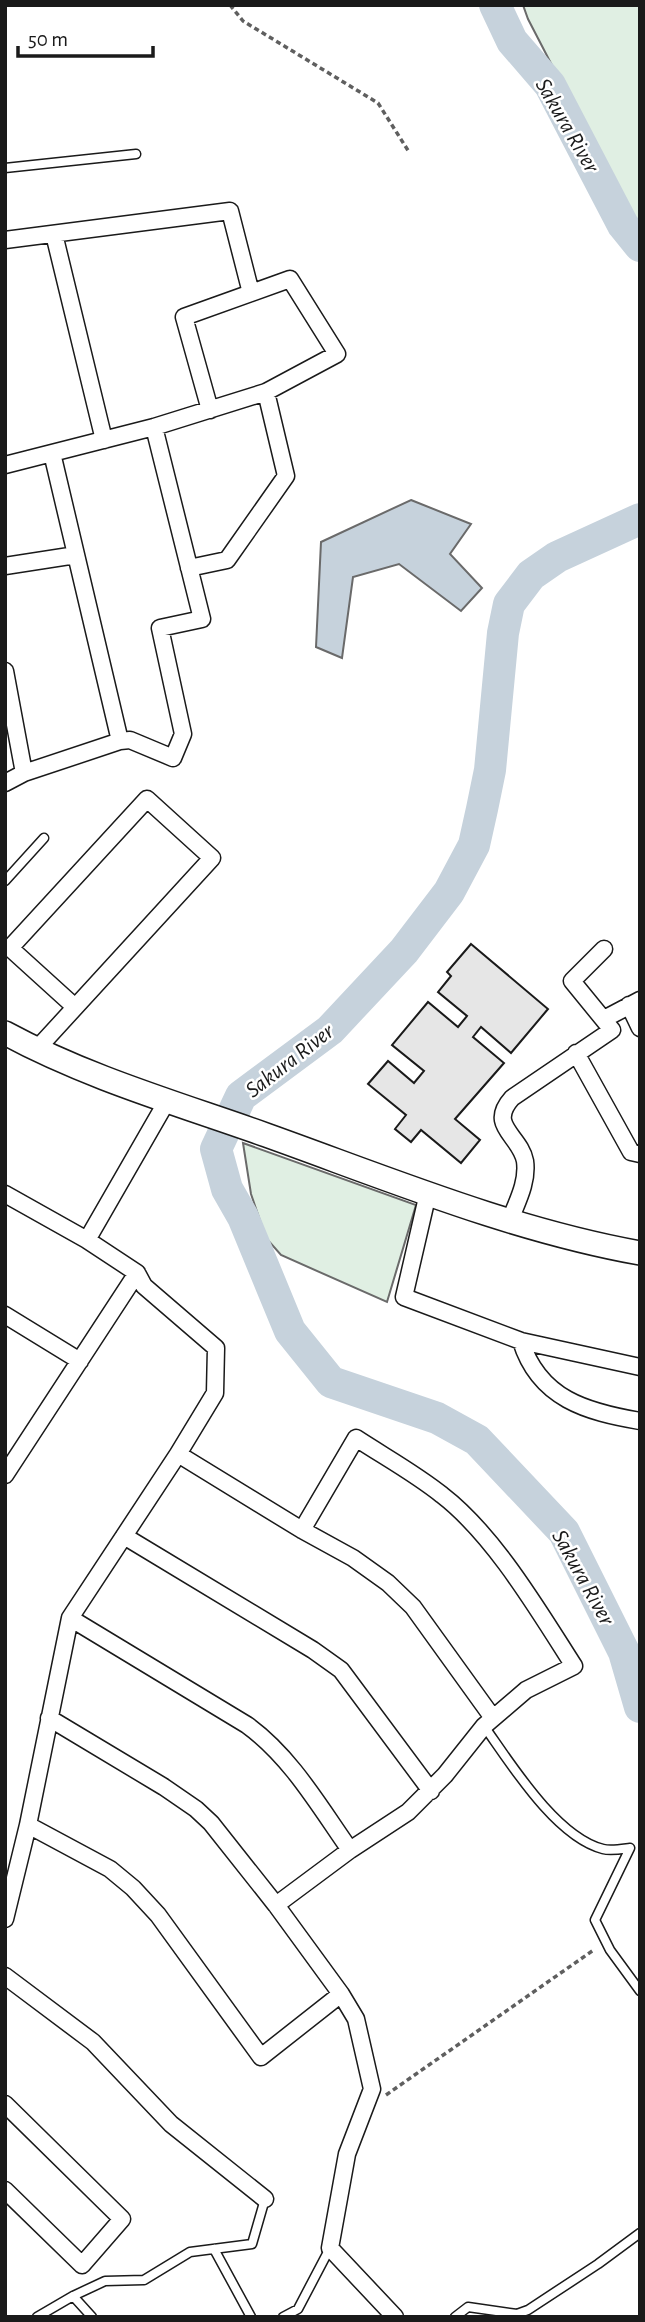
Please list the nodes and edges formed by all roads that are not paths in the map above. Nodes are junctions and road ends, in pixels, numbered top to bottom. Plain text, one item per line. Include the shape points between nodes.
1 (136, 154) dead end
2 (5, 168) edge
3 (54, 234) junction
4 (5, 240) edge
5 (251, 293) junction
6 (266, 392) junction
7 (210, 410) junction
8 (154, 428) junction
9 (104, 440) junction
10 (52, 453) junction
11 (6, 462) edge
12 (76, 555) junction
13 (5, 566) edge
14 (189, 568) junction
15 (5, 671) edge
16 (120, 741) junction
17 (24, 773) junction
18 (5, 783) edge
19 (44, 838) dead end
20 (5, 881) edge
21 (604, 949) dead end
22 (635, 1002) edge
23 (75, 1007) junction
24 (604, 1019) junction
25 (640, 1028) edge
26 (5, 1033) edge
27 (36, 1049) junction
28 (576, 1053) junction
29 (167, 1101) junction
30 (640, 1154) edge
31 (5, 1194) edge
32 (428, 1194) junction
33 (510, 1220) junction
34 (86, 1240) junction
35 (640, 1254) edge
36 (138, 1273) junction
37 (5, 1315) edge
38 (521, 1341) junction
39 (80, 1361) junction
40 (640, 1367) edge
41 (640, 1421) edge
42 (12, 1449) edge
43 (178, 1454) junction
44 (5, 1475) edge
45 (302, 1530) junction
46 (124, 1536) junction
47 (71, 1618) junction
48 (49, 1718) junction
49 (489, 1722) junction
50 (431, 1791) junction
51 (28, 1825) junction
52 (350, 1850) junction
53 (276, 1905) junction
54 (5, 1919) edge
55 (5, 1976) edge
56 (640, 1991) edge
57 (341, 1994) junction
58 (5, 2104) edge
59 (5, 2190) edge
60 (265, 2199) joint
61 (640, 2232) edge
62 (330, 2248) junction
63 (214, 2249) junction
64 (73, 2296) junction
65 (37, 2317) edge
66 (92, 2317) edge
67 (251, 2317) edge
68 (283, 2317) edge
69 (395, 2317) edge
70 (455, 2317) edge

1 - 2 lane
3 - 4 street
3 - 5 street via 230,211
3 - 9 street
5 - 6 street via 290,279 337,354
5 - 7 street via 184,317
6 - 7 street
6 - 14 street via 286,476 227,560
7 - 8 street
8 - 9 street
8 - 14 street
9 - 10 street
10 - 11 street
10 - 12 street
12 - 13 street
12 - 16 street
14 - 16 street via 202,619 160,628 183,734 173,758 130,740
15 - 17 street
16 - 17 street
17 - 18 street
19 - 20 lane
21 - 24 street via 572,981
22 - 24 street
22 - 25 street
23 - 23 street via 212,858 147,799 10,948
23 - 27 street
24 - 28 street via 612,1030
26 - 27 street
27 - 29 street
28 - 30 street via 631,1152
28 - 33 street via 505,1106 504,1126 525,1162 524,1183
29 - 32 street
29 - 34 street
31 - 34 street
32 - 33 street
32 - 38 street via 404,1297
33 - 35 street
34 - 36 street
36 - 39 street
36 - 43 street via 144,1286 216,1348 215,1393
37 - 39 street
38 - 40 street
38 - 41 street via 538,1372 577,1406
39 - 42 street
42 - 44 street
43 - 45 street
43 - 46 street
45 - 49 street via 353,1558 413,1607
45 - 49 street via 356,1438 443,1495 475,1526 530,1597 573,1666 526,1690
46 - 47 street
46 - 50 street via 341,1670
47 - 48 street
47 - 52 street via 267,1740 285,1758
48 - 51 street
48 - 53 street via 196,1809
49 - 50 street
49 - 56 lane via 518,1774 578,1838 604,1850 630,1848 595,1920
50 - 52 street
51 - 54 street
51 - 57 street via 110,1869 133,1888 158,1915 261,2057
52 - 53 street
53 - 57 street
55 - 60 street via 93,2042 171,2124
57 - 62 street via 356,2019 372,2089 347,2154
58 - 59 street via 122,2219 82,2265
60 - 63 lane via 252,2244
61 - 70 lane via 528,2310 517,2314 468,2308
62 - 68 lane via 298,2309
62 - 69 street
63 - 64 lane via 190,2252 144,2280 105,2281
63 - 67 lane
64 - 65 lane
64 - 66 lane

